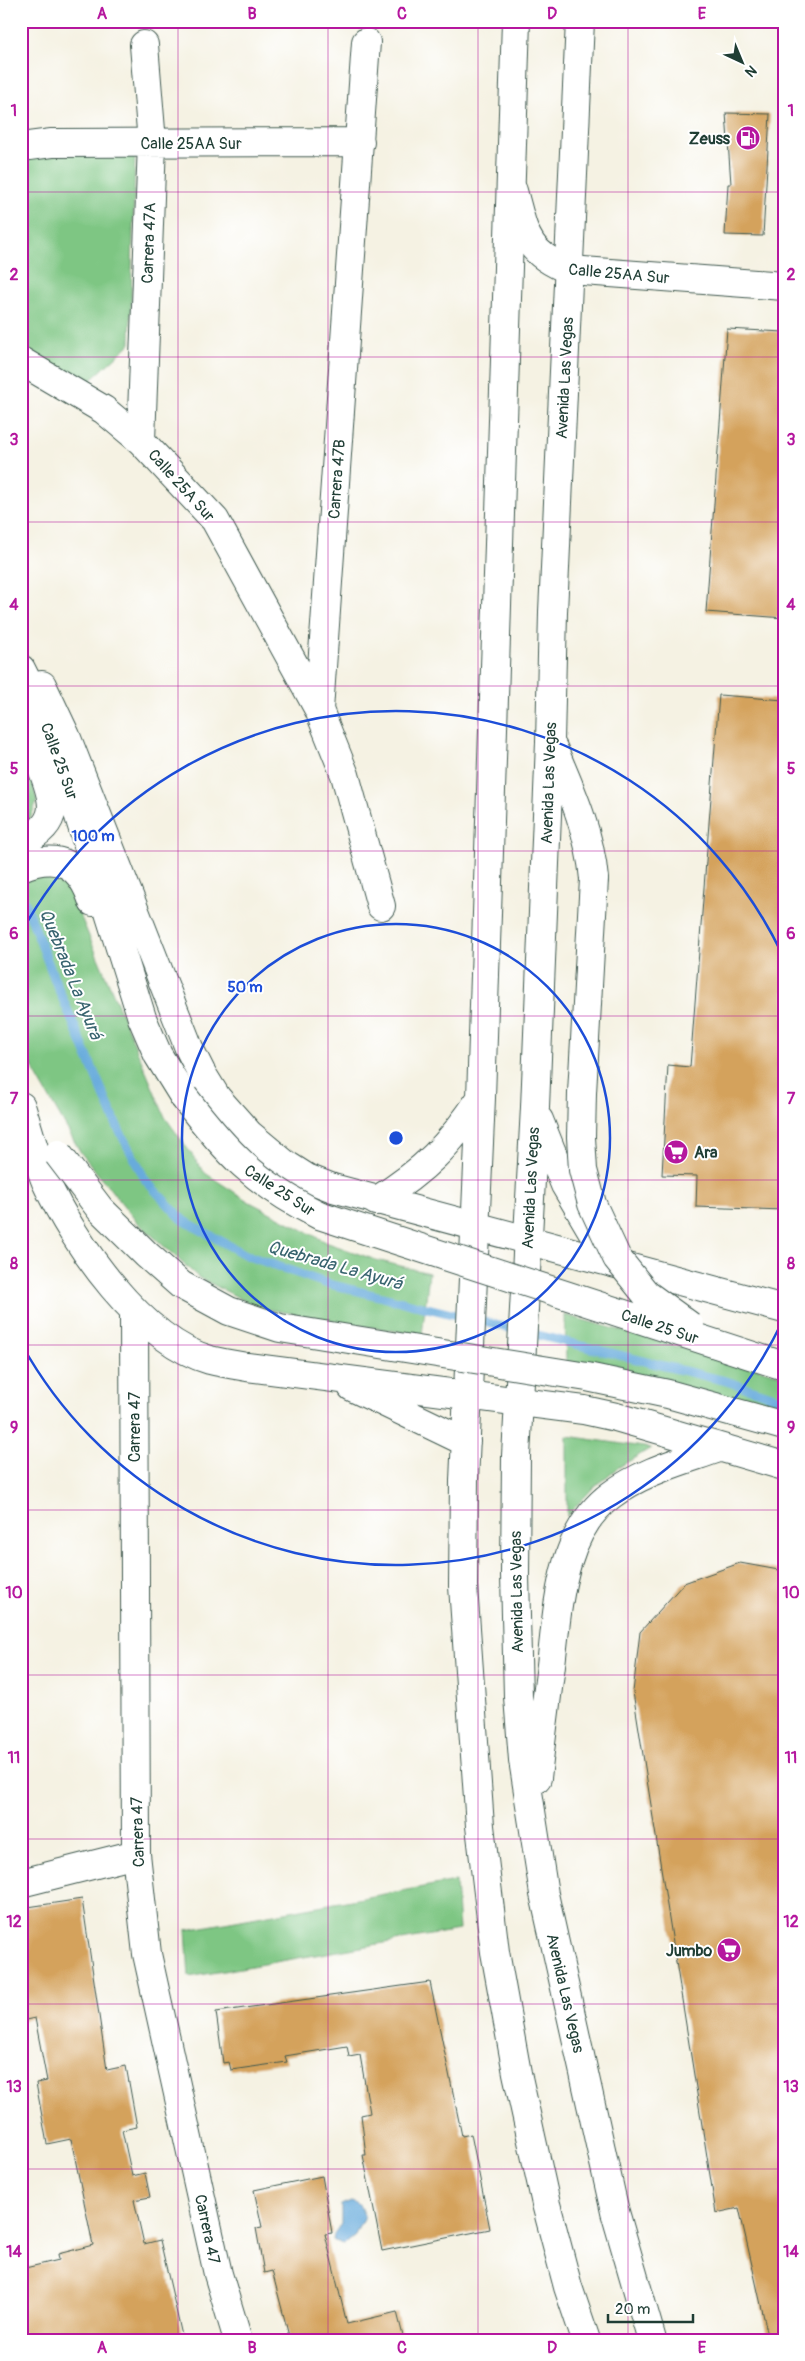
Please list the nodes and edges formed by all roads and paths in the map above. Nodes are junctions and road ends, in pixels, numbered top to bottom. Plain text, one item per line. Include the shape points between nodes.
1 (516, 21) edge
2 (580, 21) edge
3 (366, 42) dead end
4 (144, 45) dead end
5 (360, 142) junction
6 (152, 143) junction
7 (21, 147) edge
8 (510, 180) junction
9 (570, 270) junction
10 (784, 286) edge
11 (21, 361) edge
12 (140, 441) junction
13 (21, 658) edge
14 (21, 669) edge
15 (320, 710) junction
16 (21, 719) edge
17 (550, 742) junction
18 (25, 853) edge
19 (381, 906) dead end
20 (21, 1093) edge
21 (184, 1097) junction
22 (481, 1098) junction
23 (21, 1106) edge
24 (535, 1107) junction
25 (376, 1201) junction
26 (476, 1227) junction
27 (528, 1240) junction
28 (611, 1262) junction
29 (784, 1309) edge
30 (134, 1312) junction
31 (719, 1345) junction
32 (784, 1366) edge
33 (331, 1377) junction
34 (468, 1395) junction
35 (519, 1402) junction
36 (784, 1426) edge
37 (466, 1442) junction
38 (719, 1448) junction
39 (784, 1466) edge
40 (531, 1820) junction
41 (136, 1854) junction
42 (21, 1883) edge
43 (238, 2340) edge
44 (586, 2340) edge
45 (652, 2340) edge

1 - 8 main road
2 - 9 main road, Avenida Las Vegas
3 - 5 main road, Carrera 47B
4 - 6 main road, Carrera 47A
5 - 6 main road, Calle 25AA Sur
5 - 15 main road, Carrera 47B
6 - 7 main road, Calle 25AA Sur via 52,143
6 - 12 main road, Carrera 47A
8 - 9 main road, Calle 25AA Sur via 526,237 538,253 553,264
8 - 22 main road
9 - 10 main road, Calle 25AA Sur
9 - 17 main road, Avenida Las Vegas
11 - 12 main road, Calle 25A Sur via 104,410
12 - 15 main road, Calle 25A Sur via 215,520
13 - 25 main road, Calle 25 Sur via 56,712 189,1048 217,1098 249,1134 292,1169 333,1188
14 - 21 main road, Calle 25 Sur via 39,705 76,807 142,1018 158,1055
15 - 19 main road, Carrera 47B via 346,775
16 - 18 main road via 50,788 53,805 48,823
17 - 24 main road, Avenida Las Vegas
17 - 31 main road, bridge via 582,821 594,879 581,1137 583,1170 592,1204 617,1258 634,1282 663,1308
18 - 21 main road via 62,862 86,882 123,994
20 - 36 main road, bridge via 58,1154 100,1209 181,1285 229,1311 280,1328 587,1377 668,1394
21 - 31 main road, Calle 25 Sur, bridge via 240,1164 273,1189 319,1215
22 - 25 main road via 458,1133 428,1164
22 - 26 main road
23 - 30 main road via 46,1181 67,1222 110,1284
24 - 27 main road, Avenida Las Vegas
24 - 28 main road via 565,1185
25 - 26 main road, Calle 25 Sur
26 - 27 main road, Calle 25 Sur
26 - 34 main road
27 - 28 main road, Calle 25 Sur
27 - 35 main road, Avenida Las Vegas
28 - 29 main road, Calle 25 Sur
30 - 33 main road via 179,1345 208,1360
30 - 41 main road, Carrera 47
31 - 32 main road, Calle 25 Sur, bridge
33 - 34 main road
33 - 37 main road
34 - 35 main road
34 - 37 main road
35 - 38 main road via 616,1417
35 - 40 main road, Avenida Las Vegas via 515,1585 519,1706
37 - 44 main road via 463,1586 480,1826 495,1952 546,2204
38 - 39 main road
38 - 40 main road via 635,1479 610,1495 582,1526 564,1572
40 - 45 main road, Avenida Las Vegas via 544,1894 615,2212
41 - 42 main road
41 - 43 main road, Carrera 47 via 147,1954 218,2274

